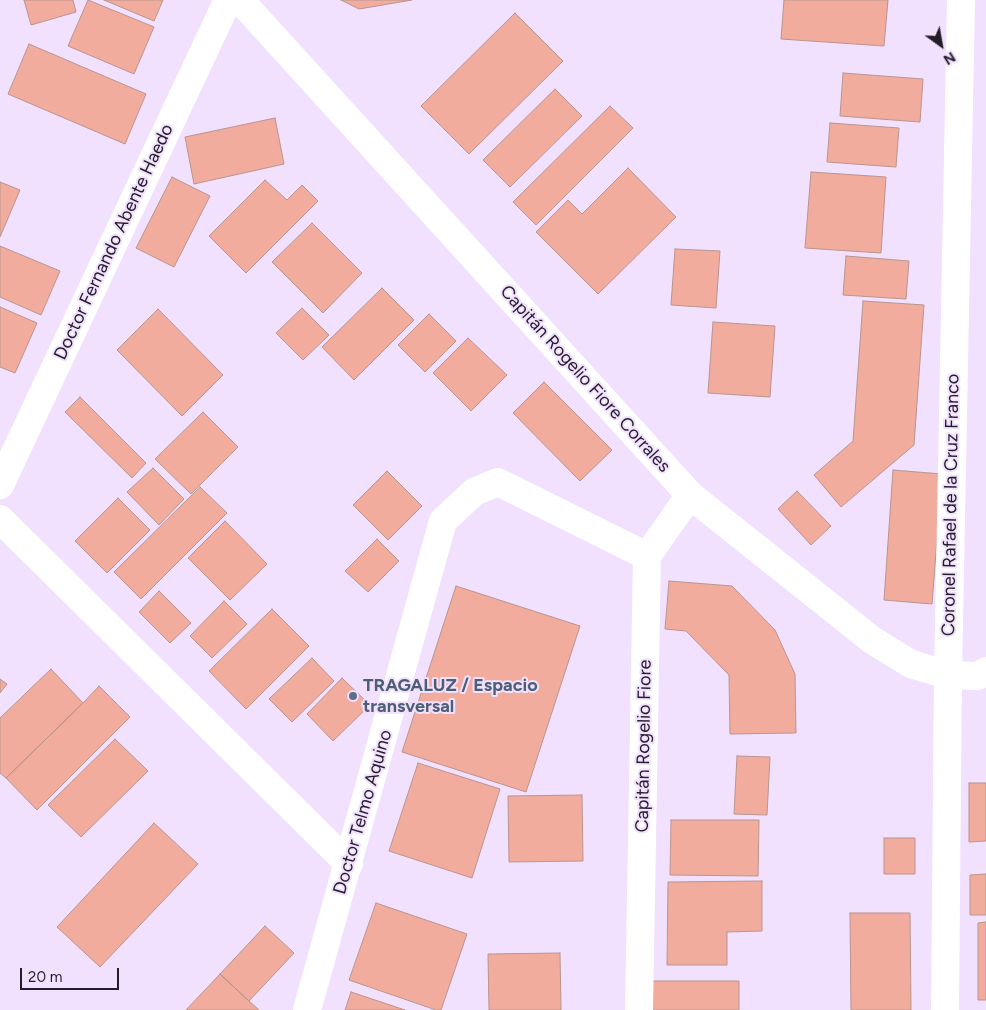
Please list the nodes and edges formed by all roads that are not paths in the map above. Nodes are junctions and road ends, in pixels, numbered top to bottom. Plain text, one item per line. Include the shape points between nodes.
1 (228, 0) edge
2 (240, 0) edge
3 (961, 0) edge
4 (0, 485) edge
5 (690, 495) junction
6 (0, 519) edge
7 (647, 556) junction
8 (986, 672) edge
9 (948, 675) junction
10 (349, 864) junction
11 (307, 1010) edge
12 (639, 1010) edge
13 (945, 1010) edge

1 - 4 street, Doctor Fernando Abente Haedo
2 - 5 street, Capitán Rogelio Fiore Corrales
3 - 9 street, Coronel Rafael de la Cruz Franco
5 - 7 street
5 - 9 street, Capitán Rogelio Fiore Corrales via 872,640 911,664
6 - 10 street
7 - 10 street, Doctor Telmo Aquino via 498,482 474,492 443,521
7 - 12 street, Capitán Rogelio Fiore
8 - 9 street, Capitán Rogelio Fiore Corrales via 978,676
9 - 13 street, Coronel Rafael de la Cruz Franco
10 - 11 street, Doctor Telmo Aquino

